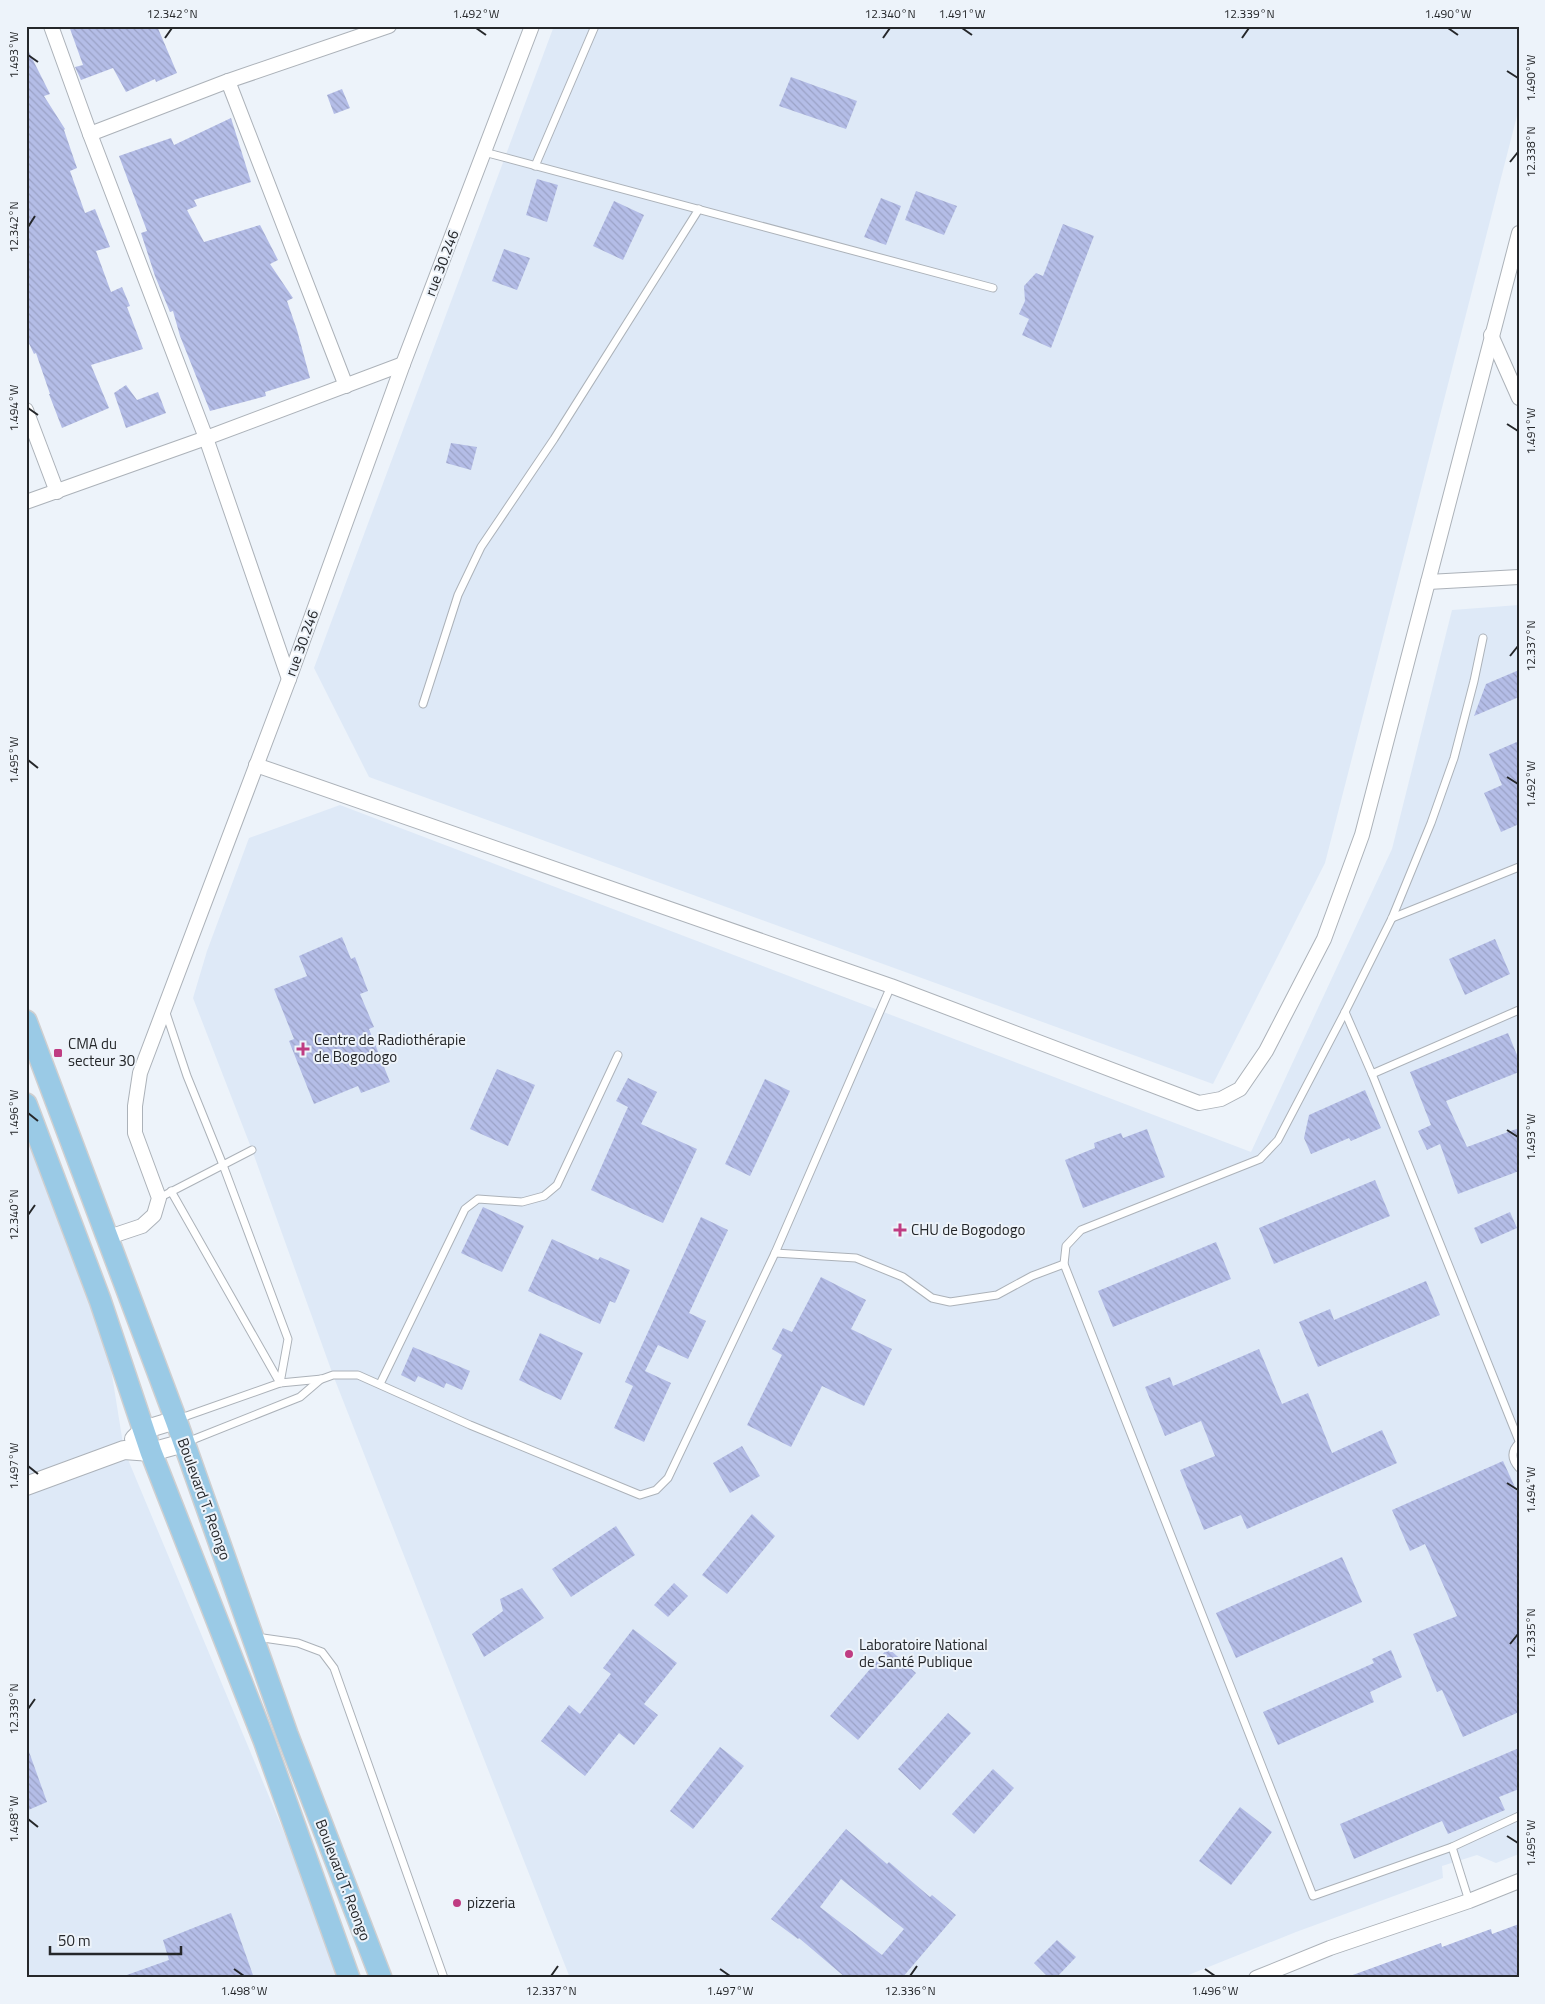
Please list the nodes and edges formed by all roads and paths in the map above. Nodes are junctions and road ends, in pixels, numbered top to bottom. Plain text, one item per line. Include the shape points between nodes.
1 (51, 26) edge
2 (389, 26) edge
3 (532, 26) edge
4 (595, 26) edge
5 (228, 81) junction
6 (90, 134) junction
7 (484, 152) junction
8 (535, 166) junction
9 (699, 209) junction
10 (1519, 233) edge
11 (993, 288) dead end
12 (1491, 335) junction
13 (403, 364) junction
14 (346, 386) junction
15 (1519, 398) edge
16 (26, 410) edge
17 (206, 438) junction
18 (57, 492) junction
19 (26, 502) edge
20 (1519, 577) edge
21 (1428, 582) junction
22 (1483, 638) dead end
23 (290, 679) junction
24 (423, 704) dead end
25 (256, 765) junction
26 (1519, 867) edge
27 (1392, 918) junction
28 (891, 986) junction
29 (165, 1008) junction
30 (1519, 1010) edge
31 (1345, 1012) junction
32 (26, 1021) edge
33 (618, 1055) dead end
34 (1372, 1074) junction
35 (26, 1104) edge
36 (252, 1150) dead end
37 (223, 1166) junction
38 (165, 1194) junction
39 (109, 1237) junction
40 (774, 1253) junction
41 (1064, 1264) junction
42 (322, 1379) junction
43 (280, 1383) junction
44 (380, 1384) junction
45 (176, 1420) junction
46 (143, 1430) junction
47 (1519, 1442) edge
48 (184, 1443) junction
49 (124, 1450) junction
50 (151, 1452) junction
51 (1519, 1468) edge
52 (26, 1486) edge
53 (253, 1637) junction
54 (1519, 1816) edge
55 (1452, 1847) junction
56 (1519, 1881) edge
57 (1470, 1901) junction
58 (349, 1978) edge
59 (382, 1978) edge
60 (444, 1978) edge
61 (1256, 1978) edge

1 - 6 street
2 - 5 street
3 - 7 street, rue 30.246
4 - 8 lane
5 - 6 street
5 - 14 street
6 - 17 street
7 - 8 lane
7 - 13 street, rue 30.246
8 - 9 lane
9 - 11 lane
9 - 24 lane via 564,424 481,547 458,595
10 - 12 street
12 - 15 street
12 - 21 street
13 - 14 street
13 - 23 street, rue 30.246
14 - 17 street
16 - 18 street
17 - 18 street
17 - 23 street
18 - 19 street
20 - 21 street
21 - 28 street via 1362,835 1324,939 1266,1051 1240,1089 1221,1099 1199,1103
22 - 27 lane via 1454,758
23 - 25 street, rue 30.246
25 - 28 street
25 - 29 street, rue 30.246
26 - 27 lane
27 - 31 lane
28 - 40 lane
29 - 37 lane via 187,1076
29 - 38 street, rue 30.246 via 140,1073 135,1133
30 - 34 lane
31 - 34 lane
31 - 41 lane via 1278,1140 1260,1159 1081,1230 1066,1246
32 - 39 main road, Boulevard T. Reongo
33 - 44 lane via 557,1185 544,1196 522,1202 478,1198 465,1209
34 - 47 lane
35 - 46 main road, Boulevard T. Reongo via 100,1300
36 - 37 lane
37 - 38 lane
37 - 43 lane via 288,1339
38 - 39 street via 154,1215 142,1226
38 - 43 lane
39 - 45 main road, Boulevard T. Reongo
40 - 41 lane via 856,1258 903,1277 932,1298 950,1302 997,1296 1032,1276
40 - 44 lane via 668,1478 656,1490 640,1494 470,1425
41 - 55 lane via 1313,1896
42 - 43 lane
42 - 44 lane via 333,1375 358,1375
42 - 48 lane via 300,1397
43 - 45 lane
45 - 46 street
45 - 48 main road, Boulevard T. Reongo
46 - 49 street
46 - 50 main road, Boulevard T. Reongo
47 - 51 lane via 1512,1458
48 - 50 street
48 - 53 main road, Boulevard T. Reongo
49 - 50 street
49 - 52 street
50 - 58 main road, Boulevard T. Reongo via 264,1740
53 - 59 main road, Boulevard T. Reongo via 287,1734
53 - 60 lane via 298,1643 322,1652 334,1668
54 - 55 lane
55 - 57 lane
56 - 57 street
57 - 61 street via 1330,1948

